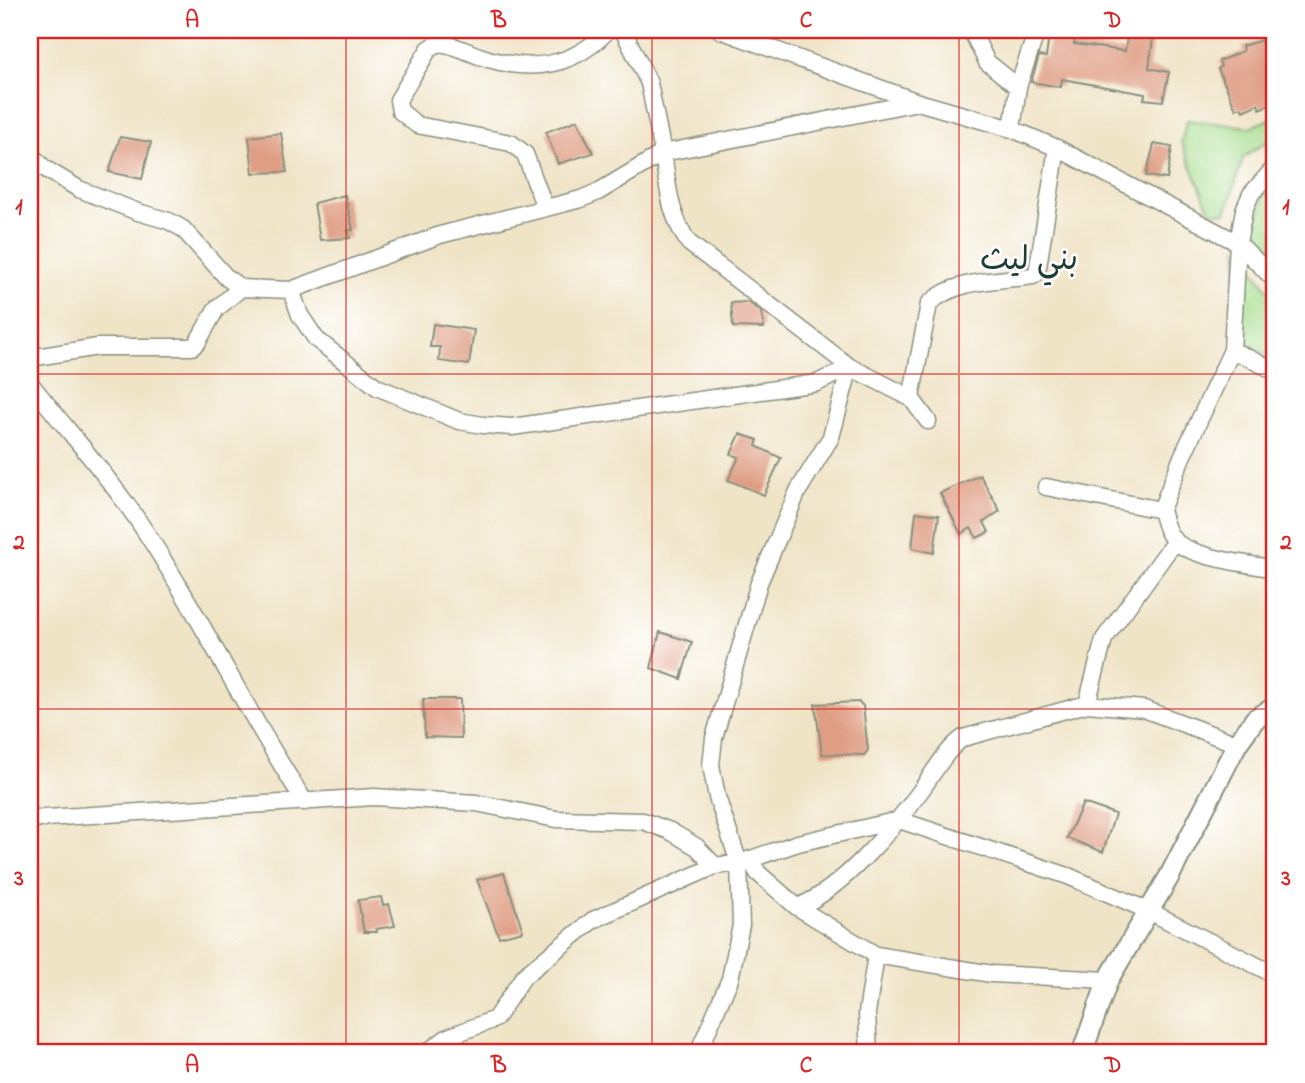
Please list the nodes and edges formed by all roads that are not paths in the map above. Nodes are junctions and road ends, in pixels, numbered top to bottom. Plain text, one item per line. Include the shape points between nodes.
1 (608, 30) edge
2 (623, 30) edge
3 (720, 30) edge
4 (971, 30) edge
5 (1037, 30) edge
6 (1018, 87) junction
7 (918, 102) junction
8 (1012, 129) junction
9 (1057, 148) junction
10 (663, 153) junction
11 (30, 154) edge
12 (1275, 167) edge
13 (545, 208) junction
14 (1238, 243) junction
15 (1275, 280) edge
16 (240, 288) junction
17 (291, 290) junction
18 (1232, 350) junction
19 (30, 358) edge
20 (850, 367) junction
21 (1275, 371) edge
22 (30, 383) edge
23 (911, 398) junction
24 (928, 421) dead end
25 (1046, 486) dead end
26 (1161, 510) junction
27 (1175, 541) junction
28 (1275, 569) edge
29 (1087, 704) junction
30 (1275, 706) edge
31 (1237, 744) junction
32 (305, 802) junction
33 (30, 818) edge
34 (899, 820) junction
35 (744, 861) junction
36 (715, 866) junction
37 (797, 907) junction
38 (1149, 911) junction
39 (876, 955) junction
40 (1275, 975) edge
41 (1108, 980) junction
42 (426, 1053) edge
43 (698, 1053) edge
44 (869, 1053) edge
45 (1082, 1053) edge

1 - 13 street via 582,52 547,66 505,63 438,43 429,49 398,100 400,111 417,125 519,148
2 - 10 street via 649,83
3 - 7 street
4 - 6 street via 987,62
5 - 6 street
6 - 8 street
7 - 8 street
7 - 10 street
8 - 9 street
9 - 14 street
9 - 23 street via 1037,273 961,286 937,296 926,310
10 - 13 street via 598,192
10 - 20 street via 670,207 689,243
11 - 16 street via 79,189 183,229
12 - 14 street via 1247,202
13 - 17 street via 440,235
14 - 15 street
14 - 18 street
16 - 17 street
16 - 19 street via 216,309 192,346 98,347
17 - 20 street via 316,339 377,387 459,421 483,425 512,427 817,383
18 - 21 street
18 - 26 street
20 - 23 street
20 - 35 street via 831,437 798,491 759,583 714,738 711,765 717,797
22 - 32 street via 137,519
23 - 24 street
25 - 26 street
26 - 27 street
27 - 28 street via 1189,550
27 - 29 street via 1109,628
29 - 31 street via 1144,709
29 - 34 street via 963,738
30 - 31 street via 1255,719
31 - 38 street
32 - 33 street
32 - 36 street via 374,797 476,803 556,818 643,821 670,831
34 - 35 street via 798,843
34 - 37 street via 826,893
34 - 38 street via 1068,876
35 - 36 street
35 - 37 street
35 - 43 street via 741,925 730,979
36 - 42 street via 593,920 524,976 495,1020 448,1037
37 - 39 street
38 - 40 street
38 - 41 street
39 - 41 street via 992,974
39 - 44 street via 867,1013
41 - 45 street

